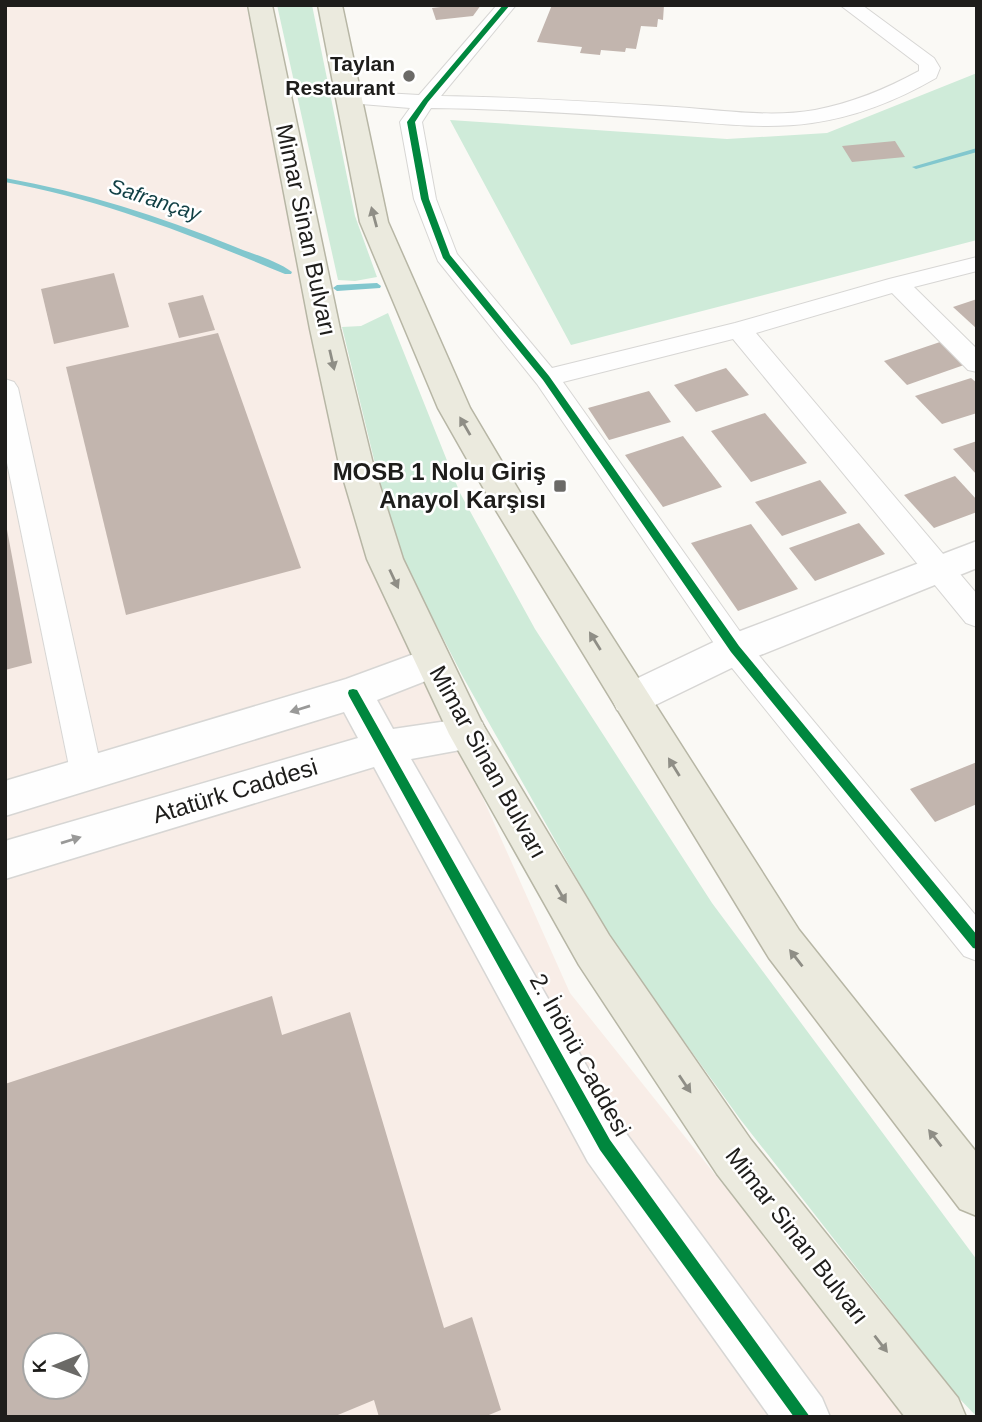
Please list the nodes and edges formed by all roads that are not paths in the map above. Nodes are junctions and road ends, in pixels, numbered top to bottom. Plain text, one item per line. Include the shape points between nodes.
1 (260, 5) edge
2 (330, 5) edge
3 (507, 5) edge
4 (849, 5) edge
5 (349, 97) junction
6 (425, 101) junction
7 (977, 264) edge
8 (897, 284) junction
9 (740, 330) junction
10 (977, 365) edge
11 (546, 378) junction
12 (5, 388) edge
13 (977, 554) edge
14 (937, 569) junction
15 (977, 615) edge
16 (735, 649) junction
17 (433, 662) junction
18 (354, 693) junction
19 (631, 699) junction
20 (468, 734) junction
21 (384, 747) junction
22 (87, 776) junction
23 (5, 799) edge
24 (5, 860) edge
25 (977, 944) edge
26 (977, 1192) edge
27 (803, 1417) edge
28 (939, 1417) edge

1 -> 17 highway, Mimar Sinan Bulvarı via 356,464 385,559
2 - 5 highway
3 - 6 street
4 - 6 street via 927,62 929,74 859,106 812,117 758,119
5 - 6 street
19 -> 5 highway via 454,408 374,222
6 - 11 street via 411,122 425,199 446,256
7 - 8 street
8 - 9 street
8 - 10 street
9 - 11 street
9 - 14 street
11 - 16 street
12 - 22 street
13 - 14 street
14 - 15 street
14 - 16 street
16 - 19 street
16 - 25 street
17 - 18 street
17 - 20 highway, Mimar Sinan Bulvarı
18 - 21 street, 2. İnönü Caddesi
18 -> 22 street
26 -> 19 highway via 785,943
20 - 21 street, Atatürk Caddesi
20 -> 28 highway, Mimar Sinan Bulvarı via 594,950 734,1157
24 -> 21 street, Atatürk Caddesi
21 - 27 street, 2. İnönü Caddesi via 605,1145
22 - 23 street

